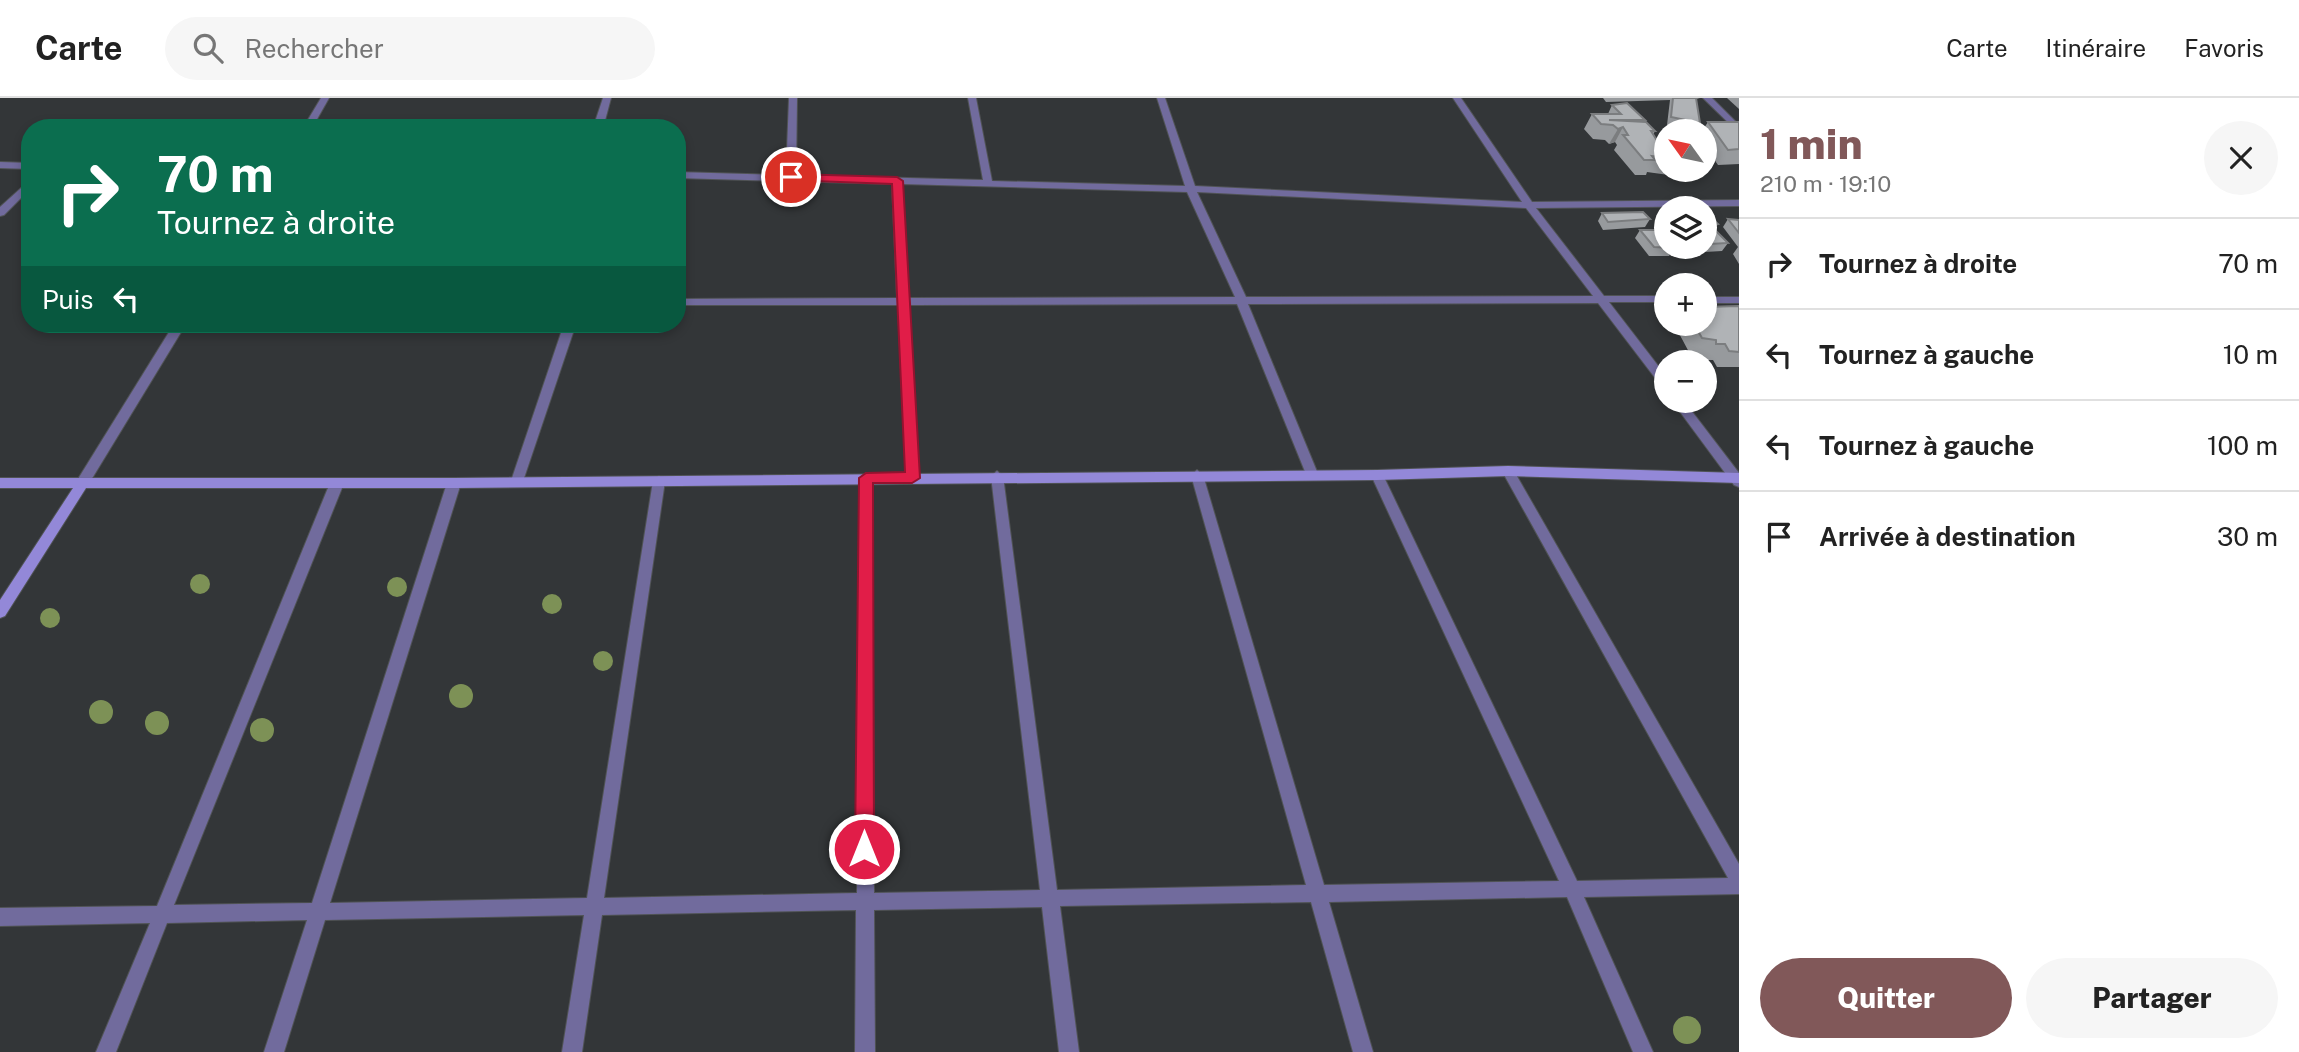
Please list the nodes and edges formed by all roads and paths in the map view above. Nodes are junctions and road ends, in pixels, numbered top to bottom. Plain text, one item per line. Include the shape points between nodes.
1 (326, 98) edge
2 (607, 98) edge
3 (793, 98) edge
4 (972, 98) edge
5 (1161, 98) edge
6 (1457, 98) edge
7 (1707, 98) edge
8 (313, 119) edge
9 (601, 119) edge
10 (1739, 130) edge
11 (0, 165) edge
12 (21, 166) edge
13 (686, 175) edge
14 (791, 177) junction
15 (897, 181) junction
16 (988, 183) junction
17 (1191, 189) junction
18 (21, 192) edge
19 (1739, 203) edge
20 (1529, 205) junction
21 (0, 213) edge
22 (1241, 299) junction
23 (1603, 299) junction
24 (1654, 299) edge
25 (1717, 300) edge
26 (1739, 300) edge
27 (686, 302) edge
28 (905, 302) junction
29 (174, 333) edge
30 (567, 333) edge
31 (1654, 368) edge
32 (1687, 413) edge
33 (1508, 471) junction
34 (1312, 474) junction
35 (1197, 475) junction
36 (1377, 475) junction
37 (997, 476) junction
38 (866, 478) junction
39 (912, 478) junction
40 (1738, 480) edge
41 (517, 481) junction
42 (659, 481) junction
43 (83, 482) junction
44 (0, 483) edge
45 (337, 483) junction
46 (454, 483) junction
47 (0, 612) edge
48 (1739, 883) edge
49 (1571, 887) junction
50 (1317, 893) junction
51 (1050, 898) junction
52 (864, 902) junction
53 (594, 907) junction
54 (320, 912) junction
55 (163, 915) junction
56 (0, 917) edge
57 (106, 1052) edge
58 (274, 1052) edge
59 (572, 1052) edge
60 (865, 1052) edge
61 (1069, 1052) edge
62 (1363, 1052) edge
63 (1643, 1052) edge

1 - 8 street
2 - 9 street
3 - 14 street
4 - 16 street
5 - 17 street
6 - 20 street
7 - 10 street
11 - 12 street
13 - 14 street
14 - 15 street
15 - 16 street
15 - 28 street
16 - 17 street
17 - 20 street
17 - 22 street
18 - 21 street
19 - 20 street
20 - 23 street
22 - 23 street
22 - 28 street
22 - 34 street
23 - 24 street
23 - 31 street
25 - 26 street
27 - 28 street
28 - 39 street
29 - 43 street
30 - 41 street
32 - 40 street
33 - 36 main road
33 - 40 main road
33 - 48 street
34 - 35 main road
34 - 36 main road
35 - 37 main road
35 - 50 street
36 - 49 street
37 - 39 main road
37 - 51 street
38 - 39 main road
38 - 42 main road
38 - 52 street
41 - 42 main road
41 - 46 main road
42 - 53 street
43 - 44 main road
43 - 45 main road
43 - 47 main road
45 - 46 main road
45 - 55 street
46 - 54 street
48 - 49 street
49 - 50 street
49 - 63 street
50 - 51 street
50 - 62 street
51 - 52 street
51 - 61 street
52 - 53 street
52 - 60 street
53 - 54 street
53 - 59 street
54 - 55 street
54 - 58 street
55 - 56 street
55 - 57 street

